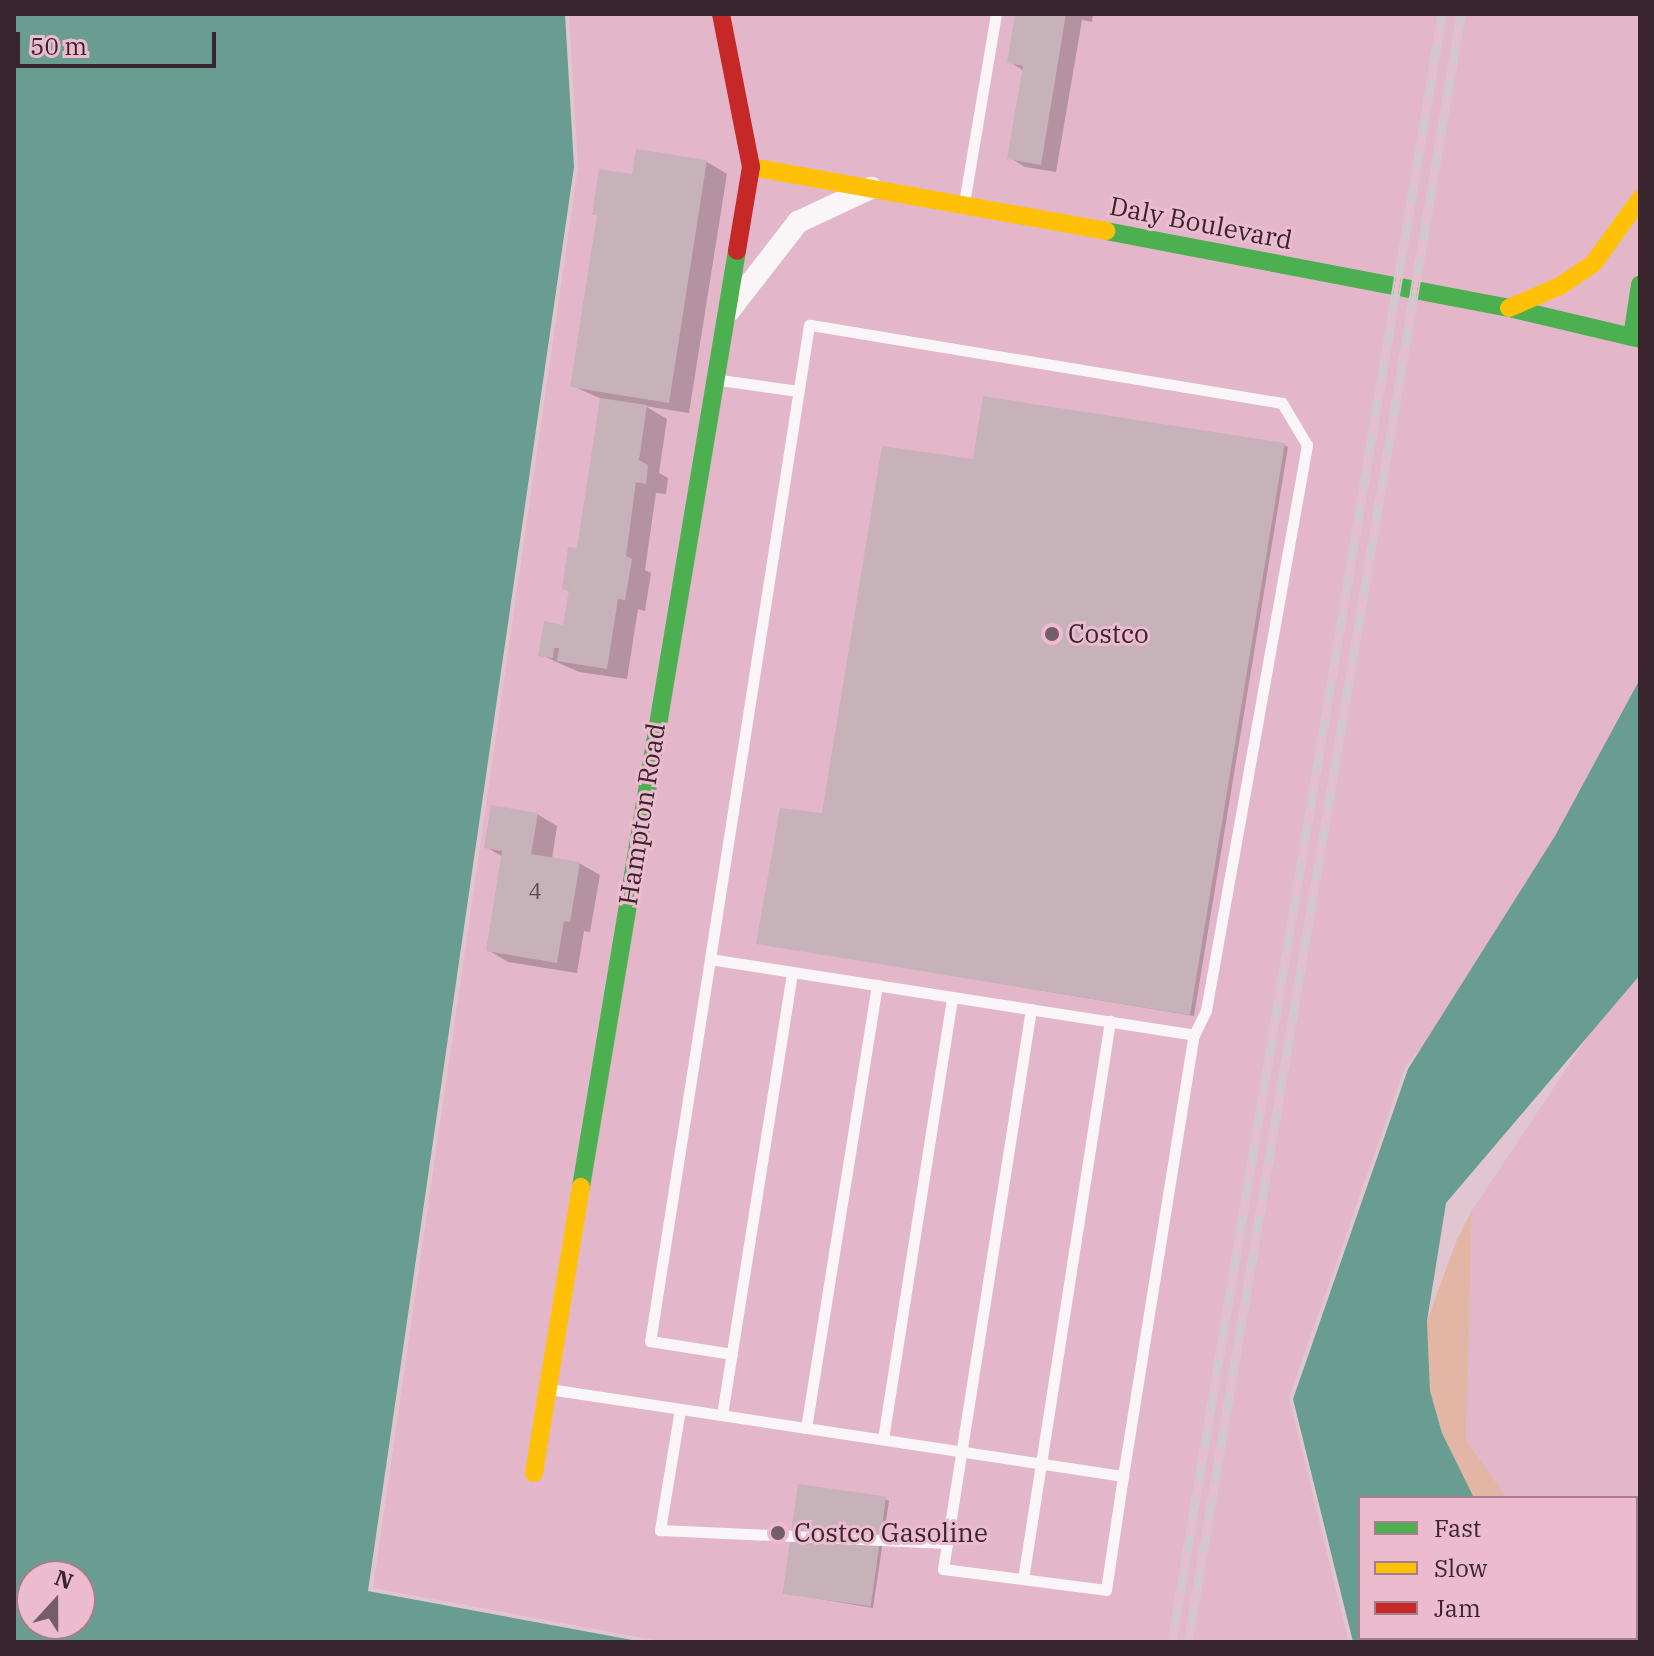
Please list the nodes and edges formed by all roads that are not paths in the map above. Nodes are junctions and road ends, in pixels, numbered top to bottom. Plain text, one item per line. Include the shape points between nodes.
1 (721, 14) edge
2 (996, 14) edge
3 (751, 167) junction
4 (872, 188) junction
5 (1640, 199) edge
6 (964, 204) junction
7 (1640, 285) edge
8 (1509, 308) junction
9 (724, 319) junction
10 (1636, 338) edge
11 (714, 379) junction
12 (798, 391) junction
13 (710, 959) junction
14 (792, 972) junction
15 (877, 985) junction
16 (952, 997) junction
17 (1031, 1009) junction
18 (1110, 1021) junction
19 (1194, 1035) junction
20 (732, 1354) junction
21 (548, 1389) junction
22 (680, 1409) junction
23 (722, 1415) junction
24 (806, 1428) junction
25 (883, 1439) junction
26 (960, 1451) junction
27 (1040, 1463) junction
28 (534, 1473) dead end
29 (1123, 1476) junction
30 (947, 1543) junction
31 (1023, 1579) junction

1 - 3 street, Hampton Road
2 - 6 lane
3 - 4 street, Daly Boulevard
3 - 9 street, Hampton Road
4 - 6 street, Daly Boulevard
4 - 9 street, Hampton Road via 798,222
5 - 8 street via 1593,264 1560,286
6 - 8 street, Daly Boulevard
7 - 10 street
8 - 10 street, Daly Boulevard
9 - 11 street, Hampton Road
11 - 12 lane
11 - 21 street, Hampton Road
12 - 13 lane
12 - 19 lane via 809,325 1282,403 1307,445 1206,1010
13 - 14 lane
13 - 20 lane via 650,1341
14 - 15 lane
14 - 20 lane
15 - 16 lane
15 - 24 lane
16 - 17 lane
16 - 25 lane
17 - 18 lane
17 - 26 lane
18 - 19 lane
18 - 27 lane
19 - 29 lane
20 - 23 lane
21 - 22 lane
21 - 28 street, Hampton Road
22 - 23 lane
22 - 30 lane via 660,1530
23 - 24 lane
24 - 25 lane
25 - 26 lane
26 - 27 lane
26 - 30 lane
27 - 29 lane
27 - 31 lane
29 - 31 lane via 1106,1590
30 - 31 lane via 943,1569

